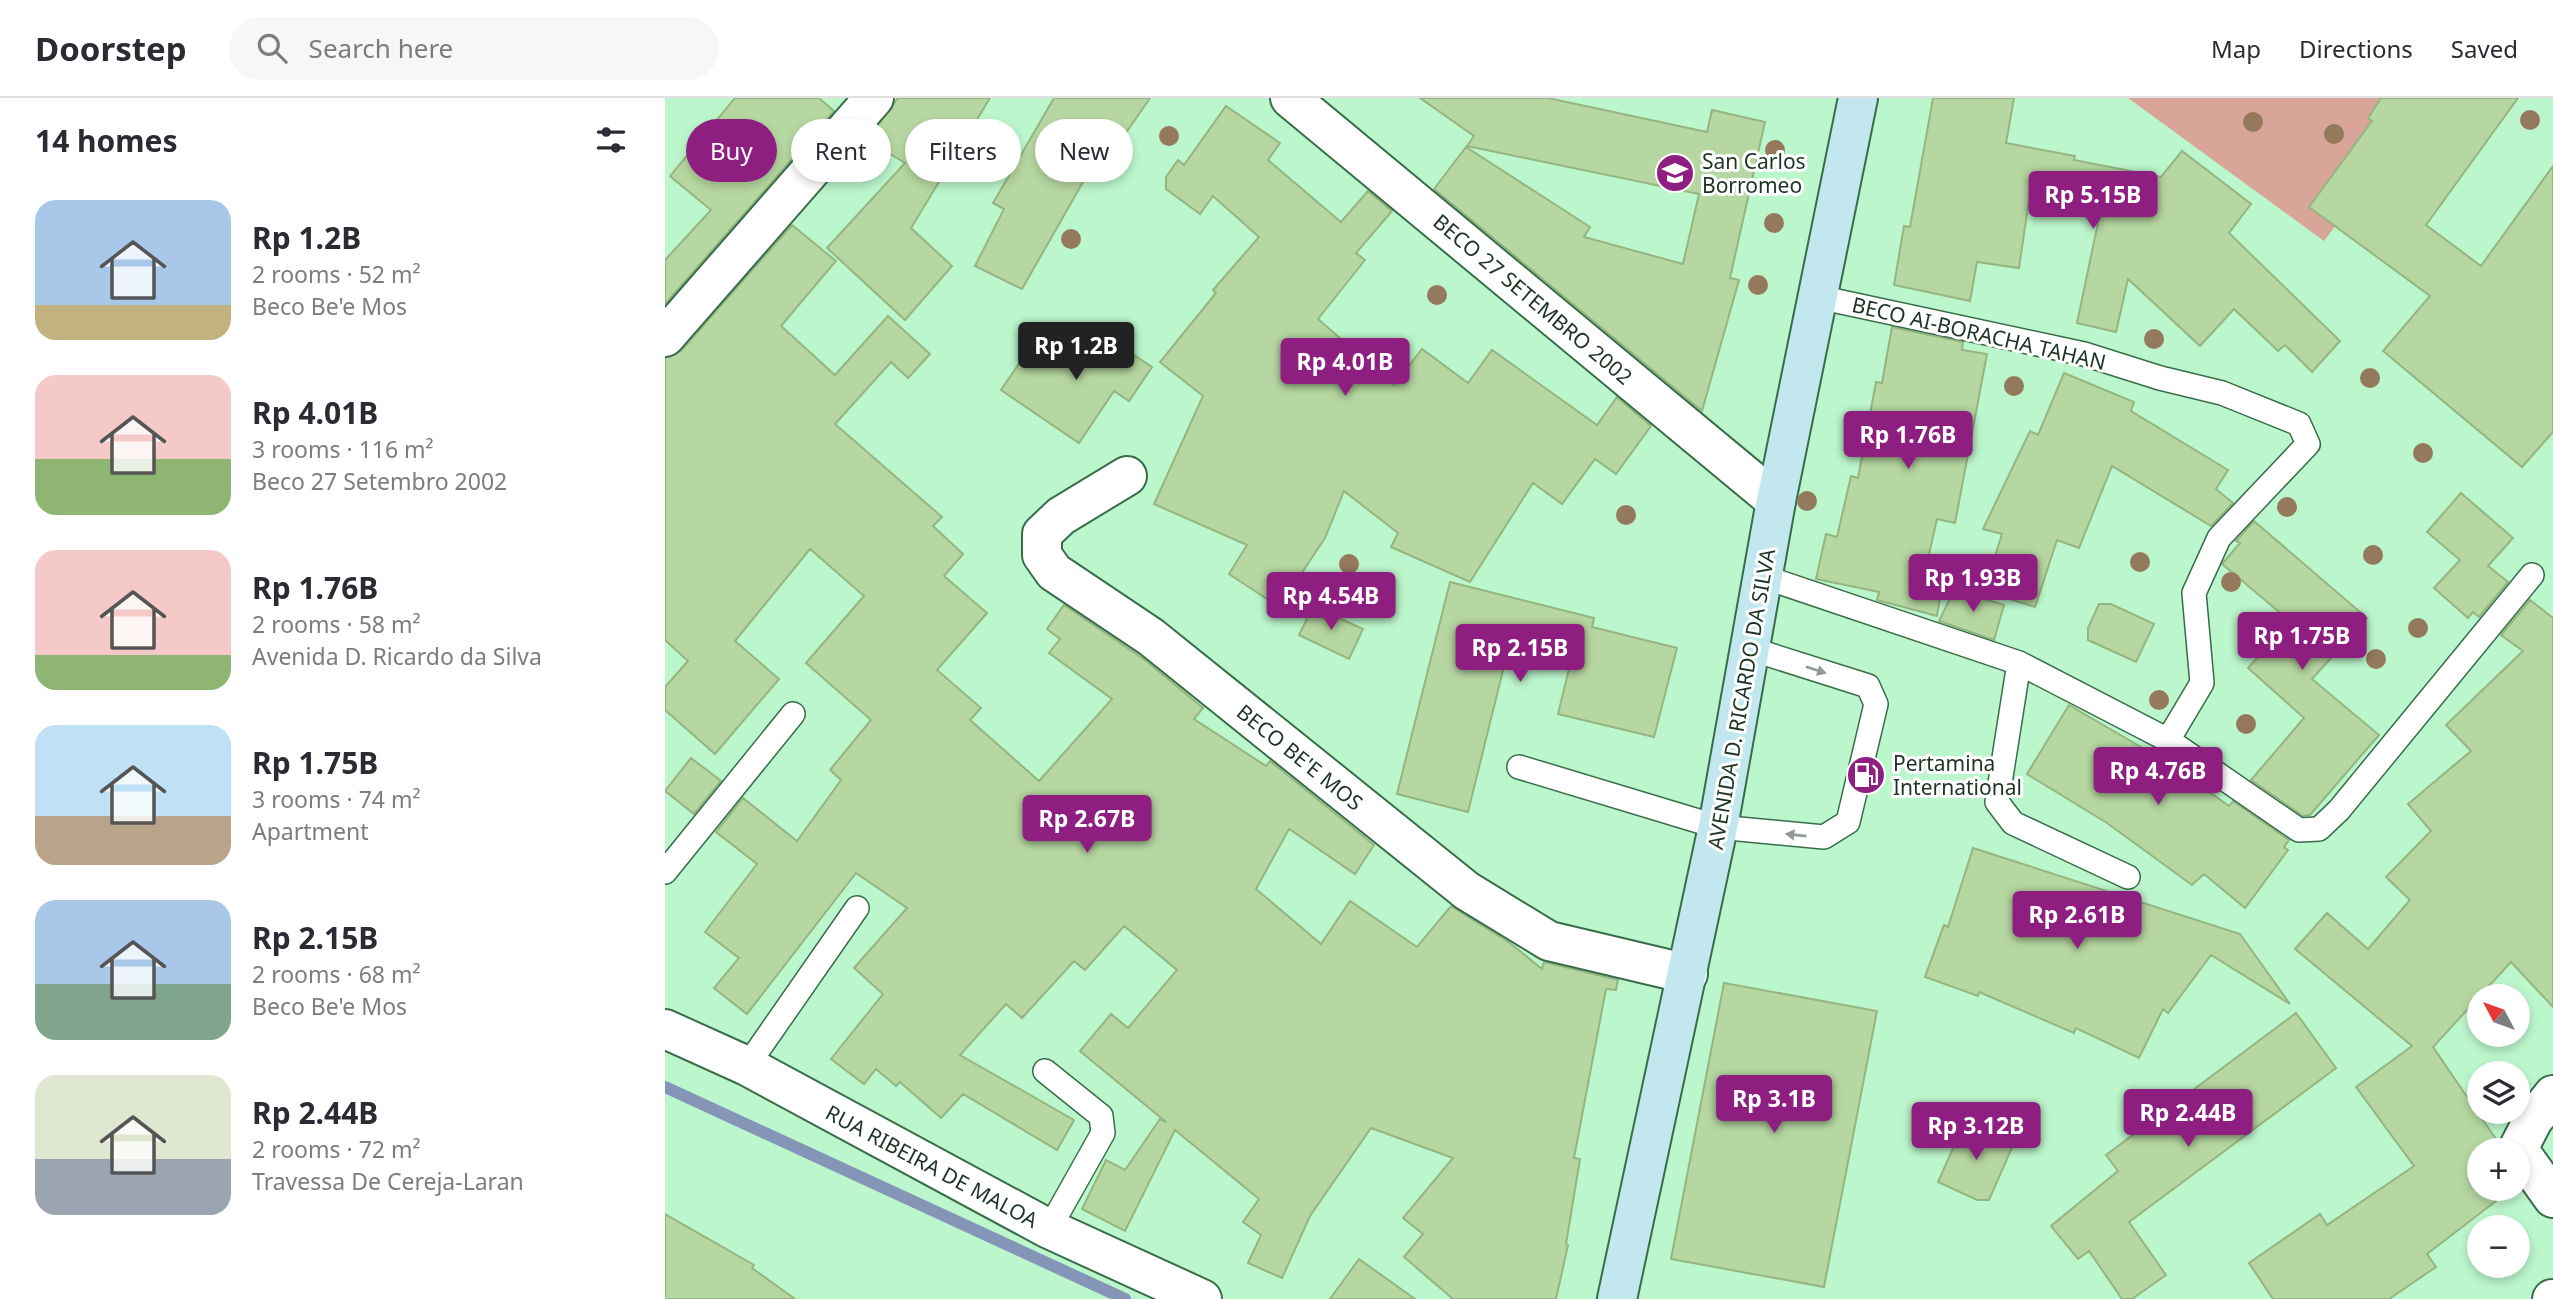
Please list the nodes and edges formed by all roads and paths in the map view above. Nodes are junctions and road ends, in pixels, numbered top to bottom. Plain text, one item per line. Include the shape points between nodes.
1 (874, 98) edge
2 (1290, 98) edge
3 (1858, 98) edge
4 (1818, 298) junction
5 (665, 337) edge
6 (1127, 475) dead end
7 (1776, 501) junction
8 (2532, 575) dead end
9 (1765, 577) junction
10 (1751, 649) junction
11 (2019, 663) junction
12 (793, 714) dead end
13 (2168, 740) junction
14 (1519, 767) dead end
15 (1717, 827) junction
16 (665, 872) edge
17 (2127, 877) dead end
18 (857, 908) dead end
19 (1688, 974) junction
20 (665, 1029) edge
21 (747, 1066) junction
22 (1045, 1071) dead end
23 (2553, 1095) edge
24 (2553, 1198) edge
25 (1049, 1229) junction
26 (1202, 1299) edge
27 (1617, 1299) edge

1 - 5 street
2 - 7 street, BECO 27 SETEMBRO 2002
3 - 4 main road, AVENIDA D. RICARDO DA SILVA
4 - 7 main road, AVENIDA D. RICARDO DA SILVA
4 - 13 lane, BECO AI-BORACHA TAHAN via 2084,354 2222,393 2298,424 2308,444 2219,538 2194,593 2202,683
6 - 19 street, BECO BE'E MOS via 1042,534 1042,555 1054,572 1151,637 1467,891 1549,941
7 - 9 main road, AVENIDA D. RICARDO DA SILVA
8 - 13 lane via 2319,829 2299,830
9 - 10 main road, AVENIDA D. RICARDO DA SILVA
9 - 11 lane
10 - 15 main road, AVENIDA D. RICARDO DA SILVA
10 -> 15 lane via 1868,686 1876,704 1848,822 1824,837
11 - 13 lane
11 - 17 lane via 1997,802 2013,823
12 - 16 lane
14 - 15 lane
15 - 19 main road, AVENIDA D. RICARDO DA SILVA
18 - 21 lane
19 - 27 main road, AVENIDA D. RICARDO DA SILVA
20 - 21 street, RUA RIBEIRA DE MALOA
21 - 25 street, RUA RIBEIRA DE MALOA
22 - 25 lane via 1101,1116 1103,1133
23 - 24 street via 2518,1149
25 - 26 street, RUA RIBEIRA DE MALOA

